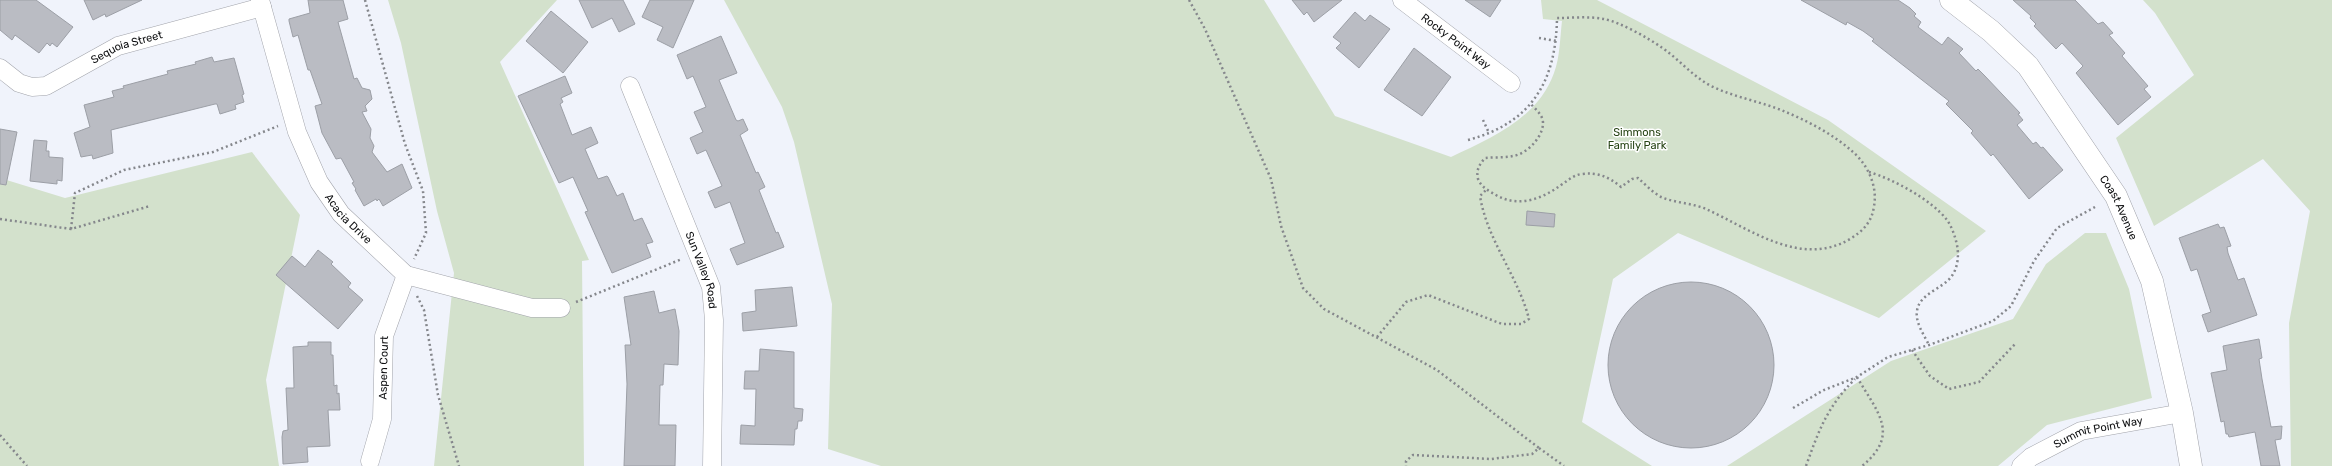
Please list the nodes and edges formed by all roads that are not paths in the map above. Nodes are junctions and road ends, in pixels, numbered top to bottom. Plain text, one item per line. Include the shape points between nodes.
1 (1402, 0) edge
2 (1951, 0) edge
3 (261, 4) edge
4 (0, 68) edge
5 (1511, 83) dead end
6 (630, 86) dead end
7 (406, 275) junction
8 (561, 308) road end
9 (2182, 413) junction
10 (370, 461) dead end
11 (712, 466) edge
12 (2021, 466) edge
13 (2191, 466) edge

1 - 5 street, Rocky Point Way
2 - 9 street, Coast Avenue via 1991,31 2028,66 2116,196 2152,281
3 - 4 street, Sequoia Street via 118,46 46,86 32,87 19,83
3 - 7 street, Acacia Drive via 293,119 319,182 341,214
6 - 11 street, Sun Valley Road via 711,287 714,320
7 - 8 street, Acacia Drive via 532,308
7 - 10 street, Aspen Court via 384,336 382,419
9 - 12 street, Summit Point Way via 2081,431 2031,457
9 - 13 street, Coast Avenue

